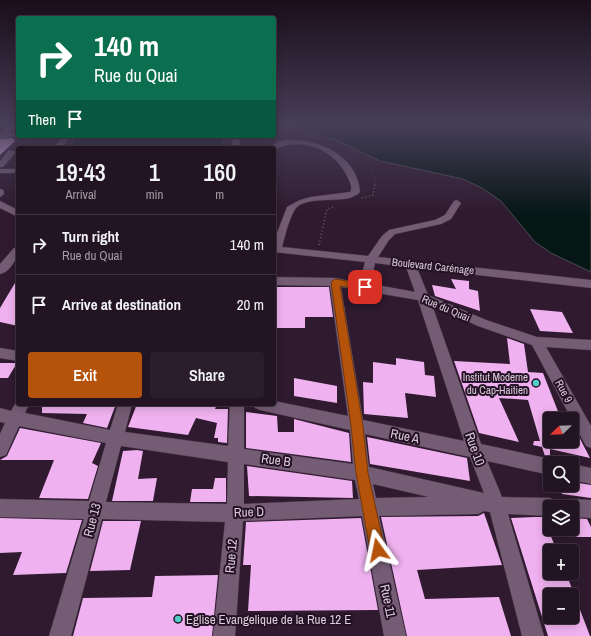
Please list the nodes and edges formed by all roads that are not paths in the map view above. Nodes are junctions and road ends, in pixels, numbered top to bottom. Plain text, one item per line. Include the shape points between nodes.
1 (336, 155) edge
2 (16, 159) edge
3 (3, 162) edge
4 (0, 171) edge
5 (16, 171) edge
6 (457, 203) dead end
7 (0, 204) edge
8 (16, 213) edge
9 (276, 246) edge
10 (276, 249) edge
11 (16, 252) edge
12 (371, 260) junction
13 (410, 264) junction
14 (2, 266) edge
15 (16, 266) edge
16 (276, 281) edge
17 (335, 282) junction
18 (590, 285) edge
19 (365, 287) junction
20 (424, 297) junction
21 (537, 342) junction
22 (591, 345) edge
23 (0, 353) edge
24 (16, 356) edge
25 (124, 406) edge
26 (237, 406) edge
27 (269, 406) edge
28 (12, 412) edge
29 (357, 426) junction
30 (115, 438) junction
31 (591, 441) edge
32 (0, 450) edge
33 (475, 450) junction
34 (235, 454) junction
35 (543, 465) edge
36 (362, 473) junction
37 (579, 473) edge
38 (591, 476) edge
39 (497, 505) junction
40 (368, 507) junction
41 (543, 507) edge
42 (0, 508) edge
43 (579, 508) edge
44 (591, 509) edge
45 (95, 511) junction
46 (235, 513) junction
47 (60, 636) edge
48 (224, 636) edge
49 (396, 636) edge
50 (533, 636) edge

1 - 9 street via 346,164 356,192 295,205 290,209
2 - 3 street
4 - 5 street
6 - 12 street via 448,217 438,222 392,232
7 - 8 street
10 - 12 street, Boulevard Carénage
11 - 14 street
12 - 13 street, Boulevard Carénage
12 - 19 street
13 - 18 street, Boulevard Carénage
13 - 20 street, Rue 10
14 - 15 street
16 - 17 street, Rue du Quai
17 - 19 street, Rue du Quai
17 - 29 street, Rue 11
19 - 20 street, Rue du Quai
20 - 21 street, Rue du Quai via 482,323
20 - 33 street, Rue 10
21 - 22 street, Rue du Quai
21 - 31 street, Rue 9
23 - 24 street
25 - 30 street, Rue 13
26 - 34 street, Rue 12
27 - 29 street, Rue A
28 - 30 street, Rue B
28 - 32 street
29 - 33 street, Rue A
29 - 36 street, Rue 11
30 - 34 street, Rue B
30 - 45 street, Rue 13
33 - 35 street, Rue A
33 - 39 street, Rue 10
34 - 36 street, Rue B
34 - 46 street, Rue 12
36 - 39 street, Rue B
36 - 40 street, Rue 11
37 - 38 street
39 - 40 street, Rue D
39 - 41 street, Rue B
39 - 50 street, Rue 10
40 - 46 street, Rue D
40 - 49 street, Rue 11
42 - 45 street, Rue D
43 - 44 street
45 - 46 street, Rue D
45 - 47 street, Rue 13
46 - 48 street, Rue 12

